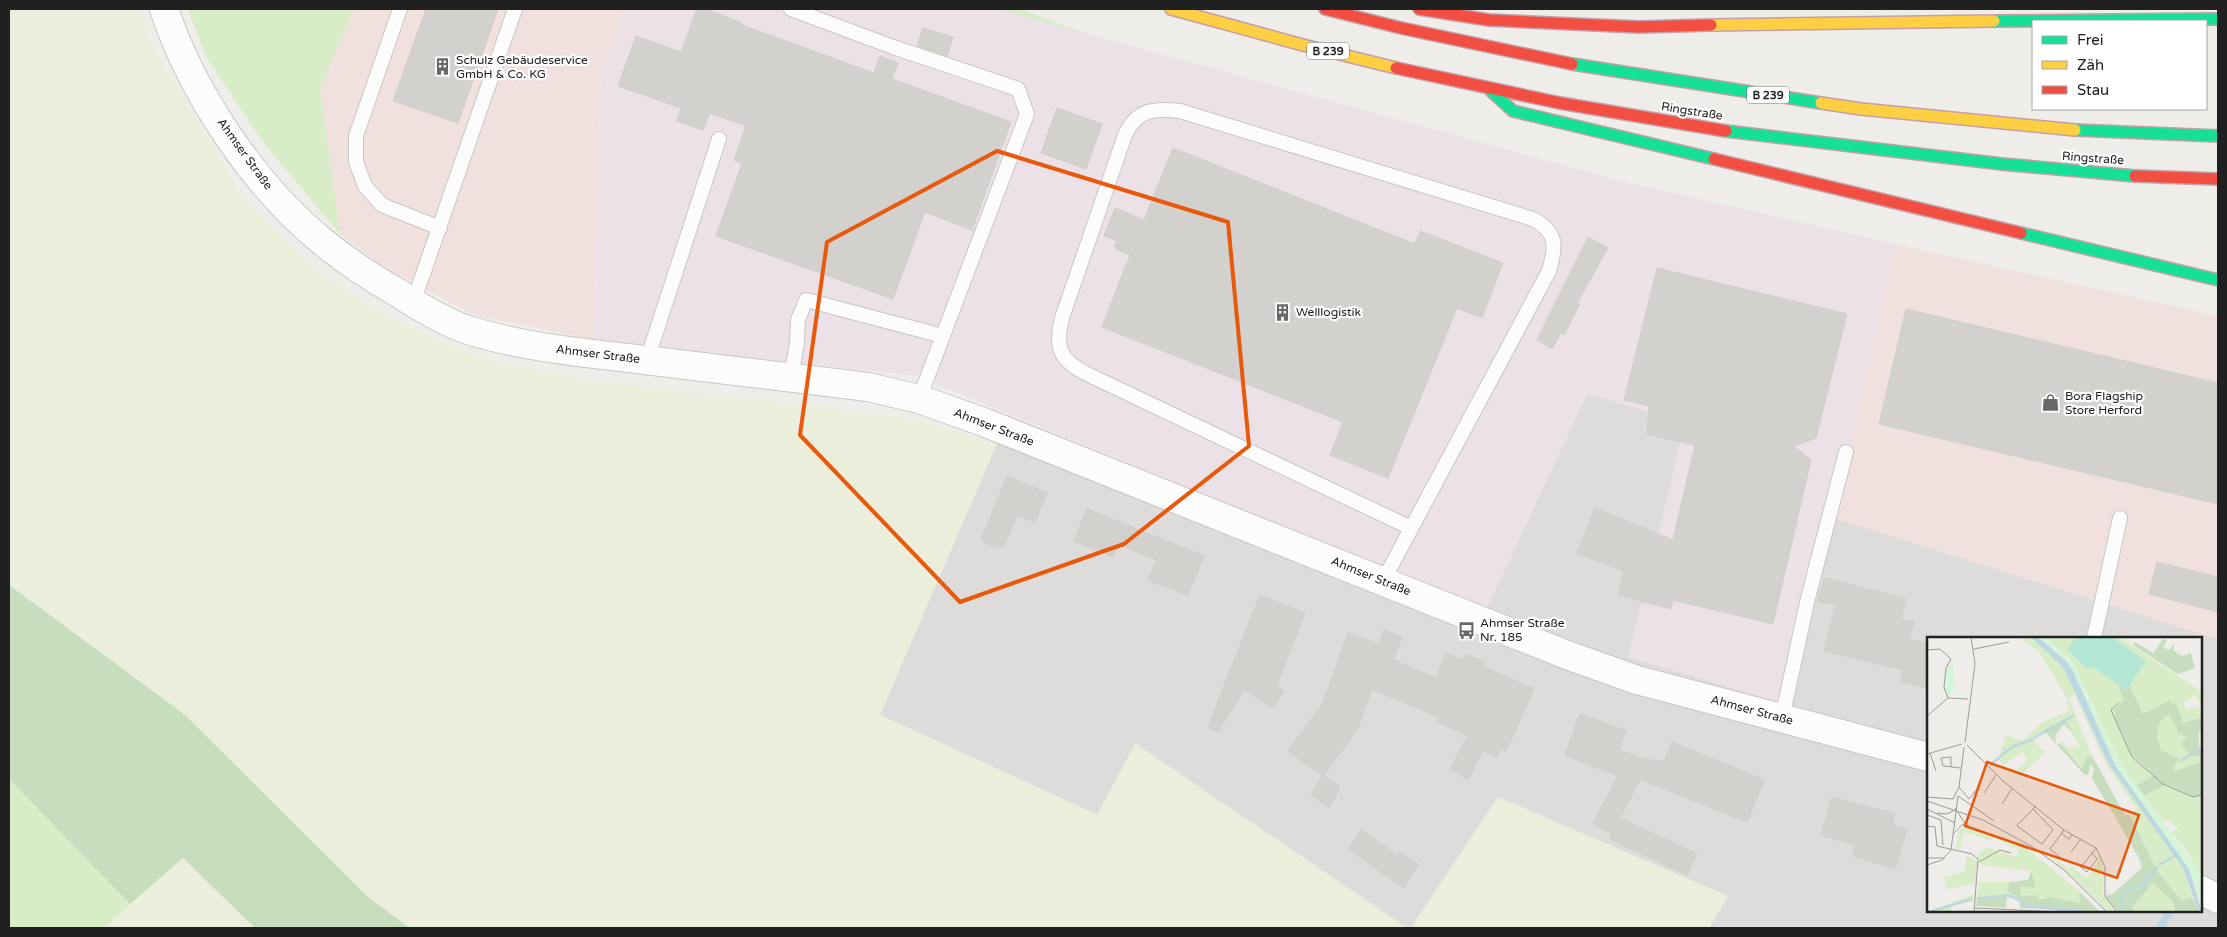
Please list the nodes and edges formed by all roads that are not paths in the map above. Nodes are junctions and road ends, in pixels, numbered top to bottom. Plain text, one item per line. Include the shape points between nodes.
1 (164, 9) edge
2 (400, 9) edge
3 (515, 9) edge
4 (791, 9) edge
5 (1171, 9) edge
6 (1325, 9) edge
7 (1419, 9) edge
8 (2217, 19) edge
9 (2094, 20) edge
10 (2032, 21) edge
11 (1486, 87) junction
12 (2218, 136) edge
13 (719, 139) dead end
14 (2218, 179) edge
15 (440, 228) junction
16 (2218, 280) edge
17 (413, 303) junction
18 (943, 336) junction
19 (647, 360) junction
20 (791, 378) junction
21 (919, 399) junction
22 (1846, 452) dead end
23 (2120, 518) dead end
24 (1411, 528) junction
25 (1383, 581) junction
26 (2094, 637) edge
27 (1782, 718) junction
28 (1927, 757) edge
29 (2202, 891) edge
30 (2218, 899) edge

1 - 17 street, Ahmser Straße via 202,93 239,150 277,198 322,241
2 - 15 lane via 356,136 356,162 365,186 382,205
3 - 15 lane
4 - 18 lane via 1018,89 1027,114
5 - 11 highway, Ringstraße / B 239 via 1278,40
6 - 12 highway, B 239 via 1598,69 1862,109 2058,130
7 - 10 highway via 1489,20 1639,27
8 - 9 highway
11 - 14 highway, Ringstraße / B 239 via 1703,128 2014,166
11 - 16 highway via 1513,111
13 - 19 lane
15 - 17 lane
17 - 19 street, Ahmser Straße via 469,330 531,345
18 - 20 lane via 806,300 798,320
18 - 21 lane
19 - 20 street, Ahmser Straße
20 - 21 street, Ahmser Straße via 868,387
21 - 25 street, Ahmser Straße
22 - 27 lane via 1808,598
23 - 26 lane
24 - 24 lane via 1549,271 1553,237 1545,225 1533,219 1180,111 1158,109 1144,114 1131,123 1125,135 1062,318 1058,336 1060,351 1069,364 1085,373
24 - 25 lane
25 - 27 street, Ahmser Straße via 1637,680
27 - 28 street, Ahmser Straße
29 - 30 street

